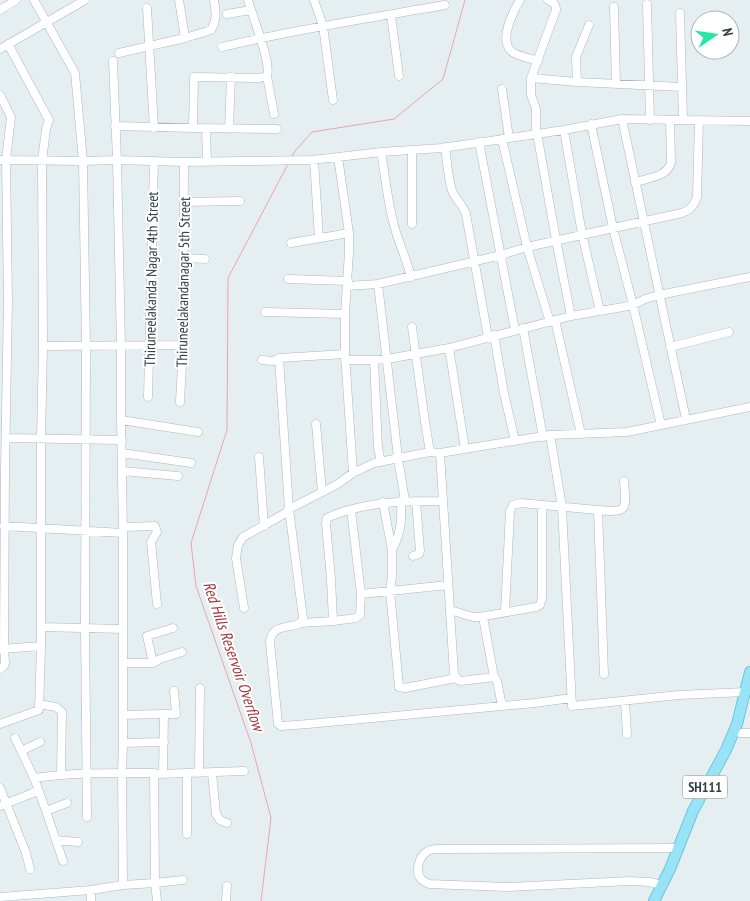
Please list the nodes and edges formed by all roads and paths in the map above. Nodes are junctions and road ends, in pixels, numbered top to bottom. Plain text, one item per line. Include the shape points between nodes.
1 (16, 0) edge
2 (34, 0) edge
3 (85, 0) edge
4 (179, 0) edge
5 (214, 0) edge
6 (248, 0) edge
7 (314, 0) edge
8 (520, 0) edge
9 (548, 0) edge
10 (647, 4) dead end
11 (445, 5) dead end
12 (614, 7) dead end
13 (146, 8) dead end
14 (0, 10) edge
15 (251, 10) junction
16 (680, 13) dead end
17 (227, 14) dead end
18 (391, 15) junction
19 (47, 21) junction
20 (589, 25) dead end
21 (323, 26) junction
22 (185, 38) junction
23 (260, 38) junction
24 (8, 44) junction
25 (150, 45) junction
26 (222, 47) dead end
27 (0, 49) edge
28 (119, 53) dead end
29 (538, 61) junction
30 (113, 62) dead end
31 (267, 76) junction
32 (399, 76) dead end
33 (231, 78) junction
34 (531, 78) junction
35 (577, 82) junction
36 (616, 84) junction
37 (648, 86) junction
38 (682, 87) junction
39 (502, 89) dead end
40 (0, 95) edge
41 (333, 100) dead end
42 (274, 114) dead end
43 (622, 119) junction
44 (650, 120) junction
45 (670, 120) junction
46 (684, 120) junction
47 (699, 120) junction
48 (750, 121) edge
49 (590, 124) junction
50 (115, 126) junction
51 (154, 128) junction
52 (193, 128) junction
53 (206, 128) junction
54 (229, 128) junction
55 (277, 129) dead end
56 (564, 130) junction
57 (537, 133) junction
58 (506, 138) junction
59 (479, 142) junction
60 (445, 147) junction
61 (412, 150) junction
62 (381, 152) junction
63 (338, 157) junction
64 (3, 160) edge
65 (118, 160) junction
66 (313, 160) junction
67 (42, 161) junction
68 (83, 161) junction
69 (154, 161) junction
70 (184, 162) junction
71 (207, 162) junction
72 (635, 182) junction
73 (184, 202) junction
74 (240, 202) dead end
75 (643, 221) junction
76 (412, 224) dead end
77 (613, 228) junction
78 (350, 233) junction
79 (582, 234) junction
80 (319, 238) junction
81 (556, 240) junction
82 (291, 242) dead end
83 (527, 247) junction
84 (501, 255) junction
85 (184, 258) junction
86 (205, 259) dead end
87 (475, 261) junction
88 (410, 276) junction
89 (750, 277) edge
90 (288, 279) dead end
91 (347, 284) junction
92 (378, 284) junction
93 (659, 295) junction
94 (4, 300) edge
95 (633, 305) junction
96 (600, 311) junction
97 (265, 312) dead end
98 (345, 314) junction
99 (571, 316) junction
100 (552, 321) junction
101 (412, 327) dead end
102 (519, 329) junction
103 (729, 332) dead end
104 (491, 336) junction
105 (149, 345) junction
106 (183, 345) junction
107 (43, 346) junction
108 (86, 346) junction
109 (121, 346) junction
110 (670, 347) junction
111 (449, 348) junction
112 (415, 353) junction
113 (345, 357) junction
114 (279, 358) junction
115 (387, 359) junction
116 (262, 360) dead end
117 (374, 360) junction
118 (4, 373) edge
119 (148, 397) dead end
120 (180, 402) dead end
121 (750, 407) edge
122 (686, 419) junction
123 (121, 420) junction
124 (316, 424) dead end
125 (661, 424) junction
126 (198, 432) dead end
127 (581, 434) junction
128 (546, 436) junction
129 (6, 438) junction
130 (42, 439) junction
131 (85, 440) junction
132 (122, 440) junction
133 (515, 441) junction
134 (465, 449) junction
135 (430, 452) junction
136 (122, 453) junction
137 (440, 453) junction
138 (259, 457) dead end
139 (398, 458) junction
140 (381, 462) junction
141 (191, 463) dead end
142 (2, 469) edge
143 (122, 471) junction
144 (353, 473) junction
145 (178, 476) dead end
146 (624, 481) dead end
147 (322, 492) junction
148 (443, 500) junction
149 (403, 501) junction
150 (416, 501) junction
151 (383, 502) junction
152 (542, 506) junction
153 (562, 507) junction
154 (289, 509) junction
155 (351, 510) junction
156 (598, 510) junction
157 (4, 526) junction
158 (264, 526) junction
159 (41, 529) junction
160 (123, 530) junction
161 (85, 531) junction
162 (392, 550) junction
163 (413, 556) dead end
164 (2, 579) edge
165 (448, 585) junction
166 (390, 591) junction
167 (361, 594) junction
168 (157, 604) dead end
169 (244, 608) dead end
170 (450, 610) junction
171 (505, 612) junction
172 (483, 617) junction
173 (333, 621) junction
174 (300, 623) junction
175 (41, 628) junction
176 (85, 628) junction
177 (173, 628) dead end
178 (123, 629) junction
179 (41, 646) junction
180 (2, 649) edge
181 (182, 652) dead end
182 (123, 663) junction
183 (154, 663) junction
184 (0, 669) edge
185 (750, 672) edge
186 (604, 674) dead end
187 (494, 677) junction
188 (456, 678) junction
189 (200, 688) dead end
190 (174, 692) dead end
191 (748, 695) edge
192 (571, 698) junction
193 (625, 700) junction
194 (39, 704) junction
195 (502, 706) junction
196 (164, 714) junction
197 (123, 716) junction
198 (0, 723) edge
199 (745, 733) edge
200 (626, 734) dead end
201 (15, 738) dead end
202 (40, 742) dead end
203 (164, 742) junction
204 (123, 743) junction
205 (21, 751) junction
206 (244, 771) dead end
207 (199, 772) junction
208 (86, 773) junction
209 (122, 773) junction
210 (187, 773) junction
211 (212, 773) junction
212 (61, 774) junction
213 (154, 774) junction
214 (163, 774) junction
215 (34, 778) junction
216 (0, 788) edge
217 (38, 791) junction
218 (67, 803) dead end
219 (3, 805) edge
220 (46, 811) junction
221 (87, 817) dead end
222 (227, 823) dead end
223 (187, 834) dead end
224 (56, 840) junction
225 (78, 842) dead end
226 (678, 848) junction
227 (63, 861) dead end
228 (30, 869) dead end
229 (183, 880) dead end
230 (155, 883) junction
231 (123, 885) junction
232 (663, 885) junction
233 (227, 886) dead end
234 (91, 890) junction
235 (0, 897) edge
236 (91, 901) edge
237 (157, 901) edge
238 (226, 901) edge
239 (654, 901) edge
240 (659, 901) edge

1 - 14 street
2 - 19 street
3 - 19 street
4 - 22 street
5 - 22 street via 216,15 211,30
6 - 15 street
7 - 21 street
8 - 29 street via 506,30 506,39 512,52
9 - 29 street via 553,2 556,10
10 - 37 street
11 - 18 street
12 - 36 street
13 - 25 street
15 - 17 street
15 - 23 street
16 - 38 street
18 - 21 street
18 - 32 street
19 - 24 street
19 - 68 street via 75,73
20 - 35 street via 576,57
21 - 23 street
21 - 41 street
22 - 25 street
23 - 26 street
23 - 31 street via 268,66
24 - 27 street
24 - 67 street via 49,120
25 - 28 street
25 - 51 street
29 - 34 street
30 - 50 street
31 - 33 street
31 - 42 street
33 - 52 street via 194,77
33 - 54 street
34 - 35 street
34 - 57 street
35 - 36 street
36 - 37 street
37 - 38 street
37 - 44 street
38 - 46 street
39 - 58 street
40 - 64 street via 11,117
43 - 44 street
43 - 49 street
43 - 72 street
44 - 45 street
45 - 46 street
45 - 72 street via 670,168 660,175
46 - 47 street
47 - 48 street
47 - 75 street via 695,203 687,211
49 - 56 street
49 - 77 street
50 - 51 street
50 - 65 street
51 - 52 street
52 - 53 street
53 - 54 street
53 - 71 street
54 - 55 street
56 - 57 street
56 - 79 street
57 - 58 street
57 - 81 street
58 - 59 street
58 - 83 street
59 - 60 street
59 - 84 street
60 - 61 street
60 - 87 street via 452,188 466,214
61 - 62 street
61 - 76 street
62 - 63 street
62 - 88 street via 392,220
63 - 66 street
63 - 78 street
64 - 67 street
64 - 94 street
65 - 68 street
65 - 69 street
65 - 109 street
66 - 71 street
66 - 80 street
67 - 68 street
67 - 107 street
68 - 108 street
69 - 70 street
69 - 105 street, Thiruneelakanda Nagar 4th Street
70 - 71 street
70 - 73 street, Thiruneelakandanagar 5th Street
72 - 75 street
73 - 74 street
73 - 85 street, Thiruneelakandanagar 5th Street
75 - 77 street
75 - 93 street
77 - 79 street
77 - 95 street
78 - 80 street
78 - 91 street
79 - 81 street
79 - 96 street
80 - 82 street
81 - 83 street
81 - 99 street
83 - 84 street
83 - 100 street
84 - 87 street
84 - 102 street
85 - 86 street
85 - 106 street, Thiruneelakandanagar 5th Street
87 - 88 street
87 - 104 street
88 - 92 street
89 - 93 street
90 - 91 street
91 - 92 street
91 - 98 street
92 - 115 street
93 - 95 street
93 - 110 street
94 - 118 street
95 - 96 street
95 - 125 street
96 - 99 street
97 - 98 street
98 - 113 street
99 - 100 street
100 - 102 street
100 - 127 street
101 - 112 street
102 - 104 street
102 - 128 street
103 - 110 street
104 - 111 street
104 - 133 street
105 - 106 street
105 - 109 street
105 - 119 street, Thiruneelakanda Nagar 4th Street
106 - 120 street, Thiruneelakandanagar 5th Street
107 - 108 street
107 - 130 street
108 - 109 street
108 - 131 street
109 - 123 street
110 - 122 street
111 - 112 street
111 - 134 street
112 - 115 street
112 - 135 street
113 - 114 street
113 - 117 street
113 - 144 street
114 - 116 street
114 - 154 street
115 - 117 street
115 - 139 street
117 - 140 street
118 - 129 street
121 - 122 street
122 - 125 street
123 - 126 street
123 - 132 street
124 - 147 street
125 - 127 street via 628,432
127 - 128 street
128 - 133 street
128 - 153 street
129 - 130 street
129 - 142 street
130 - 131 street
130 - 159 street
131 - 132 street
131 - 161 street
132 - 136 street
133 - 134 street
134 - 137 street
135 - 137 street
135 - 139 street
136 - 141 street
136 - 143 street
137 - 148 street
138 - 158 street
139 - 140 street
139 - 149 street
140 - 144 street
142 - 157 street
143 - 145 street
143 - 160 street
144 - 147 street
146 - 156 street via 623,509 616,512
147 - 154 street
148 - 150 street
148 - 165 street
149 - 150 street
149 - 151 street
149 - 162 street via 399,536
150 - 163 street via 420,551
151 - 155 street
151 - 162 street
152 - 153 street
152 - 171 street via 540,605
152 - 171 street via 521,503 511,508
153 - 156 street
153 - 192 street
154 - 158 street
154 - 174 street via 303,618
155 - 167 street
155 - 173 street via 330,516 326,521
156 - 186 street
157 - 159 street
157 - 164 street
158 - 169 street via 243,537 238,545 236,558
159 - 161 street
159 - 175 street
160 - 161 street
160 - 168 street via 155,526 157,532 151,542
160 - 178 street
161 - 176 street
162 - 166 street
164 - 180 street
165 - 166 street
165 - 170 street
166 - 167 street
166 - 188 street via 399,686 405,688
167 - 173 street via 358,617
170 - 172 street
170 - 188 street
171 - 172 street
172 - 187 street
173 - 174 street
174 - 195 street via 280,628 271,635 277,719 282,726
175 - 176 street
175 - 179 street
176 - 178 street
176 - 208 street
177 - 183 street via 147,636
178 - 182 street
179 - 180 street
179 - 194 street
180 - 184 street via 5,663
181 - 183 street
182 - 183 street
182 - 197 street
185 - 191 main road, SH111
187 - 188 street via 461,681
187 - 195 street
189 - 207 street
190 - 196 street via 176,714
191 - 193 street via 679,695
191 - 199 main road, SH111
191 - 226 main road, SH111 via 726,750 693,811
192 - 193 street via 572,706
192 - 195 street
193 - 200 street
194 - 198 street via 39,710
194 - 212 street via 56,707 62,712
196 - 197 street
196 - 203 street
197 - 204 street
199 - 240 main road, SH111 via 714,781
201 - 205 street
202 - 205 street
203 - 204 street
203 - 214 street
204 - 209 street
205 - 215 street
206 - 211 street
207 - 210 street
207 - 211 street
208 - 209 street
208 - 212 street
208 - 221 street
209 - 213 street
209 - 231 street
210 - 214 street
210 - 223 street
211 - 222 street via 216,814
212 - 215 street
213 - 214 street
213 - 230 street
215 - 217 street
216 - 219 street
217 - 219 street
217 - 220 street
218 - 220 street
219 - 228 street via 26,853
220 - 224 street
224 - 225 street
224 - 227 street
226 - 232 main road, SH111
226 - 232 street via 436,849 422,856 418,867 422,881 429,884 506,887 630,881
229 - 230 street
230 - 231 street
230 - 237 street
231 - 234 street
232 - 239 main road, SH111
233 - 238 street
234 - 235 street
234 - 236 street

